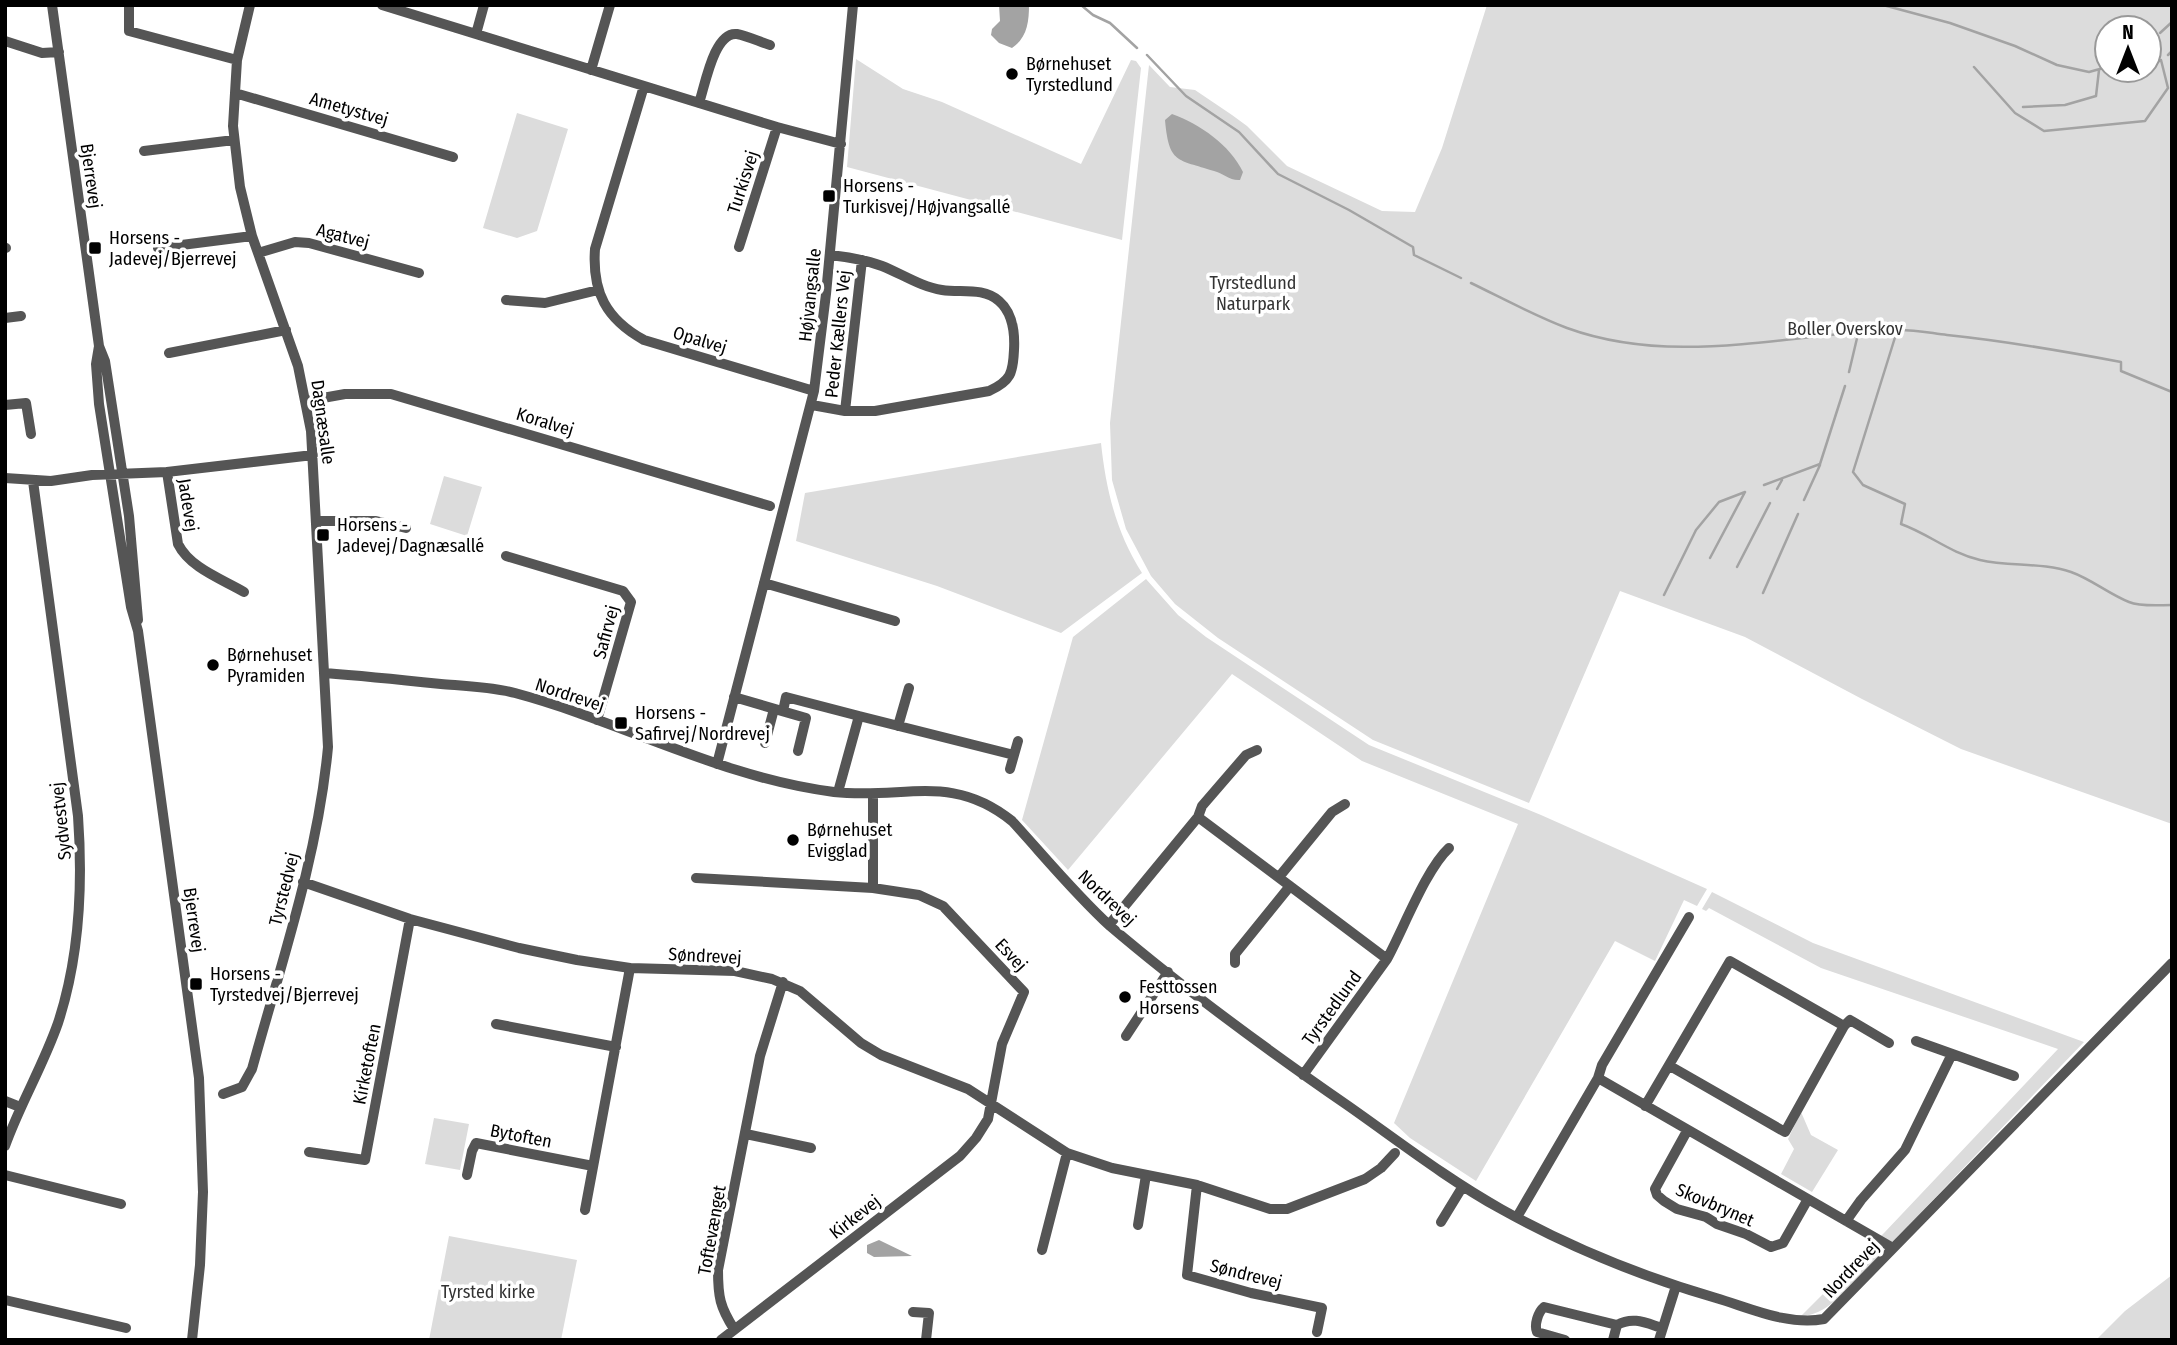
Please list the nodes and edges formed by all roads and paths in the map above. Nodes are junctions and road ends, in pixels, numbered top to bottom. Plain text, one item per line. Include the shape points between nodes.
1 (52, 5) edge
2 (129, 5) edge
3 (250, 5) edge
4 (382, 5) edge
5 (484, 5) edge
6 (610, 5) edge
7 (853, 5) edge
8 (476, 34) junction
9 (5, 41) edge
10 (770, 45) dead end
11 (59, 52) junction
12 (237, 60) junction
13 (591, 70) junction
14 (644, 86) junction
15 (235, 93) junction
16 (699, 103) junction
17 (777, 127) junction
18 (234, 140) junction
19 (841, 144) junction
20 (144, 150) dead end
21 (453, 157) dead end
22 (252, 236) junction
23 (739, 247) dead end
24 (158, 248) dead end
25 (258, 253) junction
26 (831, 255) junction
27 (862, 260) junction
28 (419, 273) dead end
29 (598, 290) junction
30 (506, 300) dead end
31 (21, 316) dead end
32 (5, 318) edge
33 (286, 330) junction
34 (99, 346) junction
35 (169, 352) dead end
36 (814, 391) junction
37 (306, 401) junction
38 (5, 405) edge
39 (812, 405) junction
40 (845, 411) junction
41 (31, 434) dead end
42 (313, 455) junction
43 (167, 471) junction
44 (108, 473) junction
45 (122, 473) junction
46 (5, 478) edge
47 (33, 481) junction
48 (770, 506) dead end
49 (316, 521) junction
50 (406, 528) dead end
51 (506, 556) dead end
52 (764, 583) junction
53 (244, 592) dead end
54 (895, 621) dead end
55 (138, 631) junction
56 (325, 673) junction
57 (909, 688) dead end
58 (734, 697) junction
59 (778, 710) junction
60 (859, 716) junction
61 (597, 720) junction
62 (898, 726) junction
63 (1018, 741) dead end
64 (765, 743) dead end
65 (1257, 750) dead end
66 (798, 751) dead end
67 (1014, 755) junction
68 (717, 764) junction
69 (1010, 769) dead end
70 (838, 792) junction
71 (873, 794) junction
72 (1345, 804) dead end
73 (1198, 817) junction
74 (1449, 848) dead end
75 (1279, 877) junction
76 (696, 878) dead end
77 (303, 882) junction
78 (1290, 886) junction
79 (873, 888) junction
80 (1689, 917) dead end
81 (410, 919) junction
82 (1109, 925) junction
83 (1387, 959) junction
84 (2172, 963) edge
85 (1235, 964) dead end
86 (630, 968) junction
87 (1168, 972) junction
88 (783, 982) junction
89 (496, 1024) dead end
90 (1844, 1026) junction
91 (1126, 1036) dead end
92 (1916, 1041) dead end
93 (1889, 1043) dead end
94 (616, 1047) junction
95 (1952, 1054) junction
96 (1670, 1066) junction
97 (1303, 1075) junction
98 (2014, 1076) dead end
99 (1598, 1078) junction
100 (223, 1094) dead end
101 (5, 1101) edge
102 (992, 1106) junction
103 (1645, 1106) junction
104 (20, 1107) junction
105 (1687, 1130) junction
106 (746, 1134) junction
107 (5, 1146) edge
108 (811, 1148) dead end
109 (309, 1152) dead end
110 (1067, 1153) junction
111 (1395, 1153) dead end
112 (593, 1166) junction
113 (5, 1175) edge
114 (467, 1175) dead end
115 (1146, 1175) junction
116 (1197, 1185) junction
117 (1463, 1186) junction
118 (1808, 1199) junction
119 (121, 1204) dead end
120 (585, 1210) dead end
121 (1517, 1217) junction
122 (1846, 1221) junction
123 (1441, 1222) dead end
124 (1138, 1225) dead end
125 (1893, 1248) junction
126 (1042, 1250) dead end
127 (1676, 1286) junction
128 (5, 1300) edge
129 (913, 1312) dead end
130 (1617, 1325) junction
131 (126, 1328) dead end
132 (1662, 1328) junction
133 (734, 1329) junction
134 (1317, 1332) dead end
135 (192, 1340) edge
136 (722, 1340) edge
137 (926, 1340) edge
138 (1566, 1340) edge
139 (1614, 1340) edge
140 (1659, 1340) edge

1 - 11 street, Bjerrevej
2 - 12 street via 129,31
3 - 12 street, Dagnæsalle
4 - 8 street
5 - 8 street
6 - 13 street
7 - 19 street, Højvangsalle
8 - 13 street
9 - 11 street via 43,54
10 - 16 street via 737,34 719,42
11 - 34 street, Bjerrevej
12 - 15 street, Dagnæsalle
13 - 14 street
14 - 16 street
14 - 29 street, Opalvej via 595,249
15 - 18 street, Dagnæsalle
15 - 21 street, Ametystvej
16 - 17 street
17 - 19 street
17 - 23 street, Turkisvej
18 - 20 street
18 - 22 street, Dagnæsalle
19 - 26 street, Højvangsalle
22 - 24 street
22 - 25 street, Dagnæsalle
25 - 28 street, Agatvej via 295,242 309,243
25 - 33 street, Dagnæsalle
26 - 27 street, Peder Kællers Vej
26 - 36 street, Højvangsalle
27 - 40 street, Peder Kællers Vej
27 - 40 street, Peder Kællers Vej via 931,287 981,292 997,299 1012,319 1013,363 1004,384 989,391 875,411
29 - 30 street via 545,303
29 - 36 street, Opalvej via 610,314 644,340
31 - 32 street
33 - 35 street
33 - 37 street, Dagnæsalle
34 - 44 street, Bjerrevej via 96,364
34 - 45 street, Bjerrevej
36 - 39 street, Højvangsalle
37 - 42 street, Dagnæsalle
37 - 48 street, Koralvej via 345,394 391,394
38 - 41 street via 26,403
39 - 40 street, Peder Kællers Vej
39 - 52 street, Højvangsalle
42 - 43 street, Jadevej
42 - 49 street, Dagnæsalle
43 - 45 street, Jadevej
43 - 53 street, Jadevej via 183,554
44 - 45 street, Jadevej
44 - 47 street, Jadevej
44 - 55 street, Bjerrevej
45 - 55 street, Bjerrevej via 139,606
46 - 47 street, Jadevej
47 - 104 street, Sydvestvej via 82,869 79,922 58,1022
49 - 50 street via 376,521
49 - 56 street, Dagnæsalle
51 - 61 street, Safirvej via 623,591 631,602
52 - 54 street
52 - 58 street, Højvangsalle
55 - 135 street, Bjerrevej via 200,1078 203,1192
56 - 61 street, Nordrevej via 513,693
56 - 77 street, Tyrstedvej via 326,776
57 - 62 street
58 - 59 street
58 - 68 street, Højvangsalle
59 - 60 street via 786,697
59 - 64 street
59 - 66 street via 806,718
60 - 62 street
60 - 70 street
61 - 68 street, Nordrevej
62 - 67 street
63 - 67 street
65 - 73 street via 1246,755 1202,806
67 - 69 street
68 - 70 street, Nordrevej
70 - 71 street, Nordrevej
71 - 79 street
71 - 82 street, Nordrevej via 940,790 960,793 996,809
72 - 75 street via 1332,812
73 - 75 street
73 - 82 street
74 - 83 street, Tyrstedlund via 1431,872
75 - 78 street
76 - 79 street, Esvej
77 - 81 street, Søndrevej
77 - 100 street, Tyrstedvej via 253,1069 242,1087
78 - 83 street
78 - 85 street via 1235,954
79 - 102 street, Esvej via 919,895 943,906 1024,992 1002,1044
80 - 99 street
81 - 86 street, Søndrevej via 519,948
81 - 109 street, Kirketoften via 365,1160
82 - 87 street, Nordrevej
83 - 97 street, Tyrstedlund
84 - 125 street, Nordrevej
86 - 88 street, Søndrevej via 735,971
86 - 94 street
87 - 91 street
87 - 97 street, Nordrevej
88 - 102 street, Søndrevej via 800,990 881,1055 968,1089
88 - 106 street, Toftevænget via 760,1056
89 - 94 street
90 - 93 street via 1850,1020
90 - 96 street via 1730,961
90 - 96 street via 1785,1132
92 - 95 street
94 - 112 street
95 - 98 street
95 - 122 street via 1905,1150
96 - 103 street
97 - 117 street, Nordrevej
99 - 103 street
99 - 121 street
101 - 104 street
102 - 110 street, Søndrevej
102 - 133 street, Kirkevej via 982,1129 960,1156
103 - 105 street
104 - 107 street, Sydvestvej
105 - 118 street
105 - 118 street, Skovbrynet via 1655,1189 1676,1209 1778,1247
106 - 108 street
106 - 133 street, Toftevænget via 718,1270 718,1296
110 - 115 street, Søndrevej
110 - 126 street
111 - 116 street, Søndrevej via 1365,1179 1287,1209 1254,1205
112 - 114 street, Bytoften via 476,1143
112 - 120 street
113 - 119 street
115 - 116 street, Søndrevej
115 - 124 street
116 - 134 street, Søndrevej via 1187,1275 1322,1308
117 - 121 street, Nordrevej
117 - 123 street
118 - 122 street
121 - 127 street, Nordrevej via 1612,1264
122 - 125 street
125 - 127 street, Nordrevej via 1824,1319 1796,1321
127 - 132 street
128 - 131 street
129 - 137 street via 929,1313
130 - 132 street via 1634,1319
130 - 138 street via 1544,1307 1540,1310 1536,1332
130 - 139 street
132 - 140 street
133 - 136 street, Kirkevej

